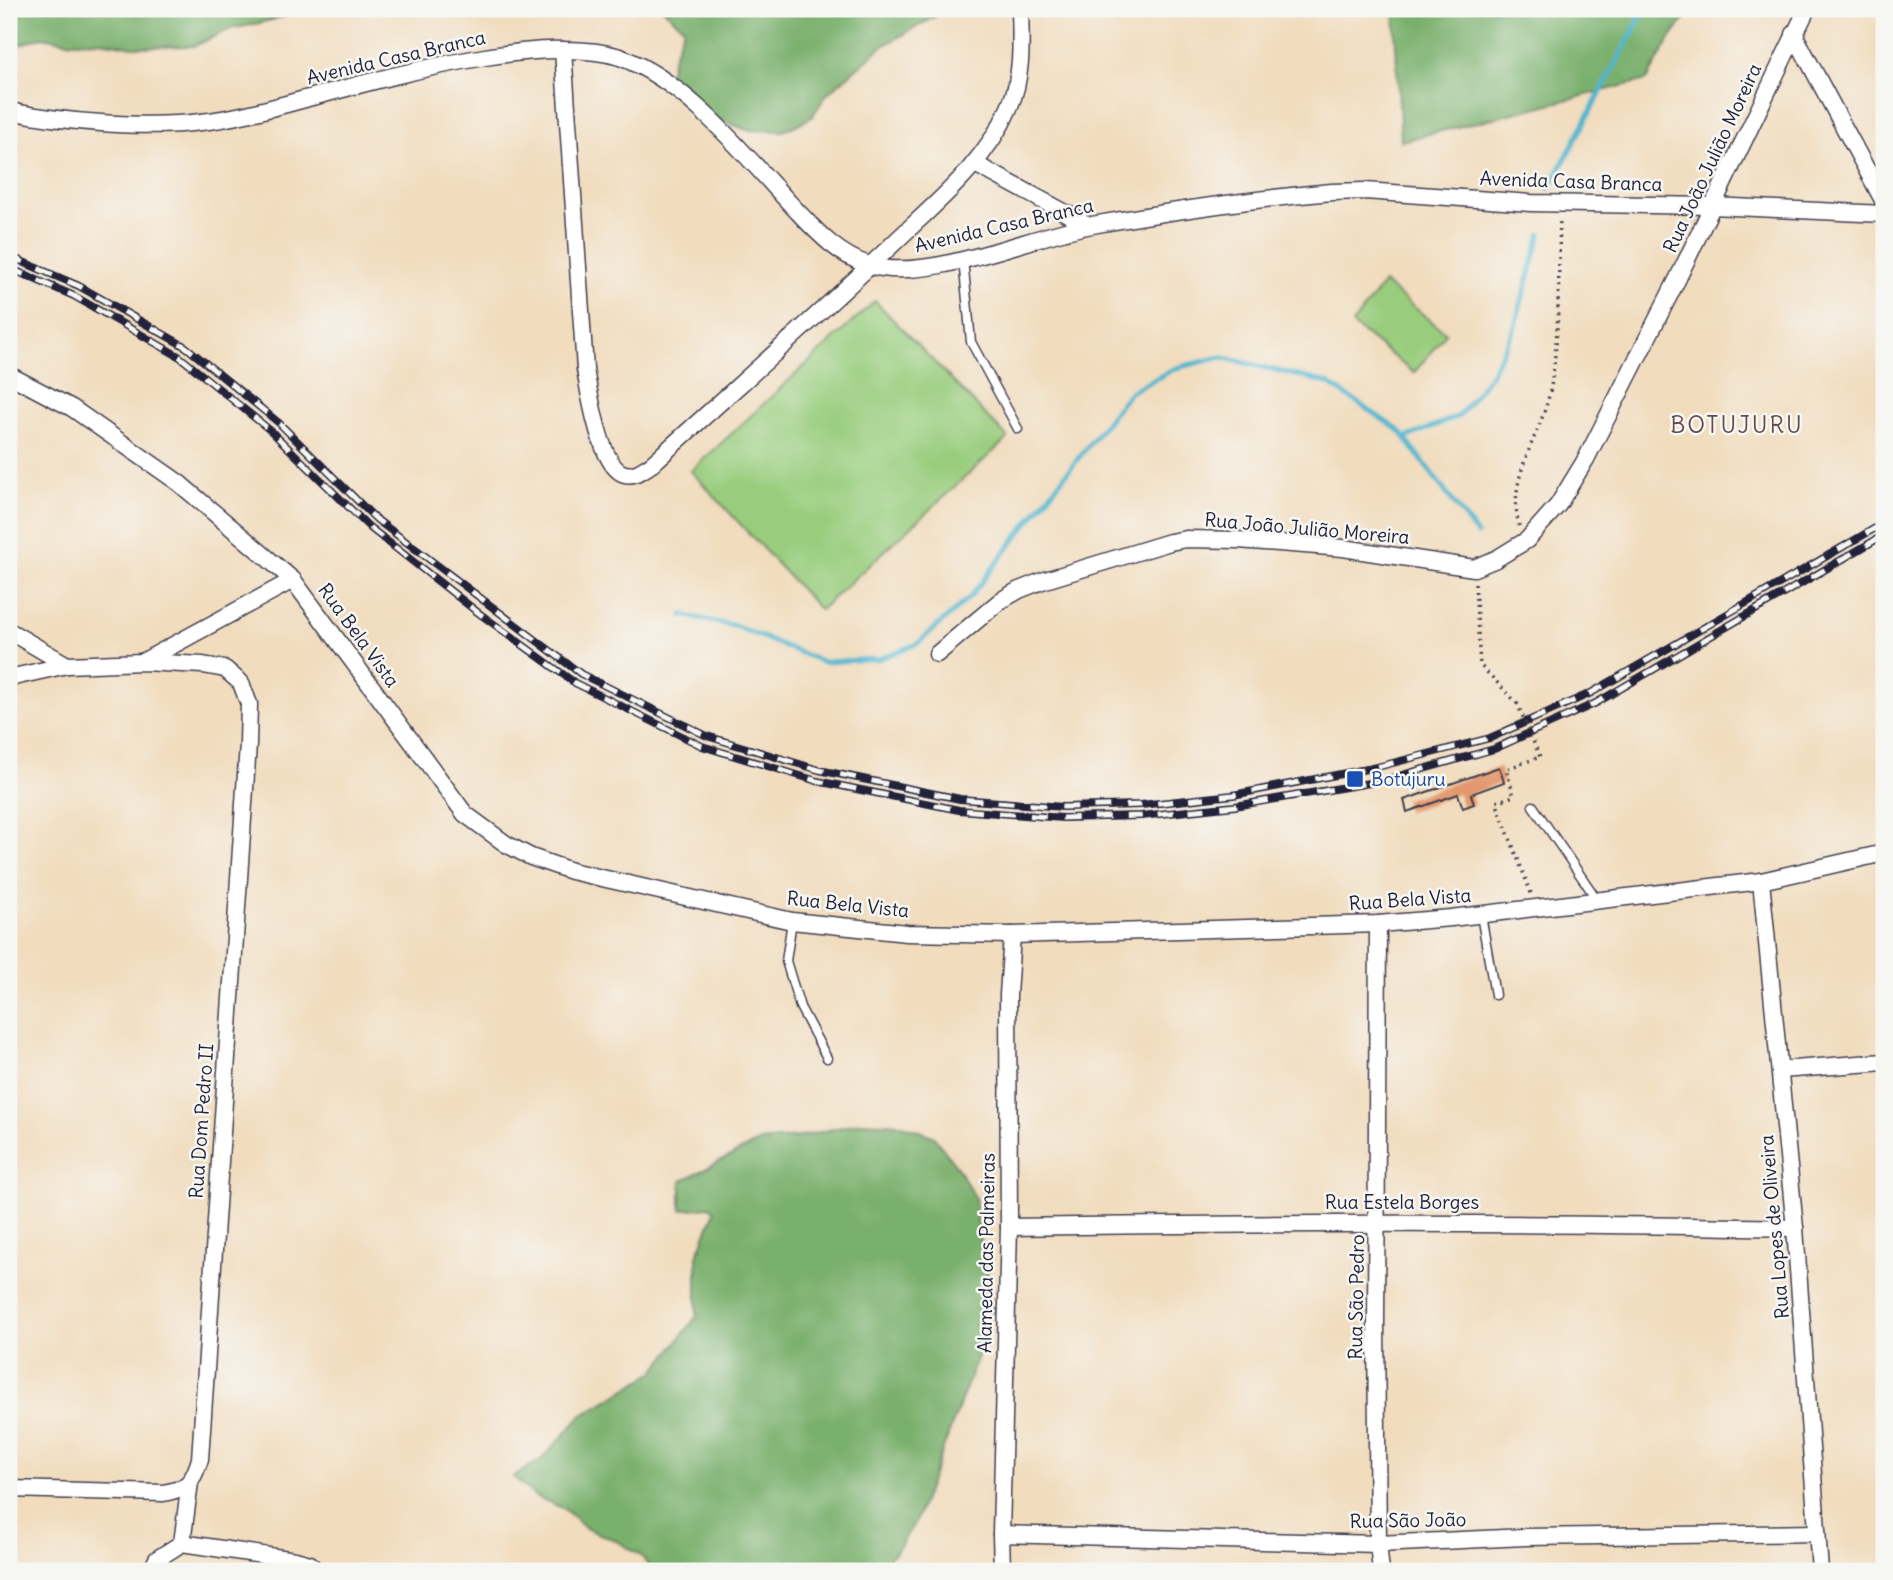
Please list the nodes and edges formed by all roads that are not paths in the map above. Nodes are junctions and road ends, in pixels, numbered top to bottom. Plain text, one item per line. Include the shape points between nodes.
1 (1020, 9) edge
2 (1807, 9) edge
3 (1794, 34) junction
4 (563, 50) junction
5 (9, 111) edge
6 (975, 164) junction
7 (1884, 202) edge
8 (1712, 206) junction
9 (1884, 214) edge
10 (1088, 225) junction
11 (963, 259) junction
12 (870, 266) junction
13 (9, 374) edge
14 (1018, 429) dead end
15 (293, 580) junction
16 (9, 631) edge
17 (937, 654) dead end
18 (142, 662) junction
19 (67, 665) junction
20 (9, 678) edge
21 (1533, 806) dead end
22 (1884, 853) edge
23 (1761, 881) junction
24 (1598, 901) junction
25 (1481, 915) junction
26 (792, 921) junction
27 (1378, 924) junction
28 (1012, 935) junction
29 (1495, 995) dead end
30 (827, 1058) dead end
31 (1884, 1062) edge
32 (1781, 1070) junction
33 (1378, 1222) junction
34 (1009, 1227) junction
35 (1796, 1228) junction
36 (190, 1482) junction
37 (9, 1489) edge
38 (1817, 1533) junction
39 (1001, 1534) junction
40 (182, 1544) junction
41 (1378, 1544) junction
42 (151, 1571) edge
43 (316, 1571) edge
44 (1002, 1571) edge
45 (1381, 1571) edge
46 (1820, 1571) edge

1 - 6 street via 1019,75 1013,96 998,132
2 - 3 street, Rua João Julião Moreira
3 - 7 street
3 - 8 street, Rua João Julião Moreira
4 - 5 street, Avenida Casa Branca via 454,62 199,123 131,124
4 - 12 street, Avenida Casa Branca via 617,56 653,73 694,104 825,240
4 - 12 street via 585,369 604,448 614,467 624,474 636,474 652,464
6 - 10 street
6 - 12 street
8 - 9 street, Avenida Casa Branca
8 - 10 street, Avenida Casa Branca via 1561,204 1332,192
8 - 17 street, Rua João Julião Moreira via 1586,459 1558,505 1527,540 1496,559 1474,568 1343,548 1178,540 1019,590
10 - 11 street, Avenida Casa Branca
11 - 12 street, Avenida Casa Branca via 915,269
11 - 14 lane via 971,342
13 - 15 street, Rua Bela Vista via 72,408 179,483
15 - 18 street
15 - 26 street, Rua Bela Vista via 465,814 506,844 571,871
16 - 19 street
18 - 19 street, Rua Dom Pedro II
18 - 36 street, Rua Dom Pedro II via 225,669 241,683 249,704 200,1459
19 - 20 street, Rua Dom Pedro II
21 - 24 lane
22 - 23 street, Rua Bela Vista
23 - 24 street, Rua Bela Vista
23 - 32 street, Rua Lopes de Oliveira
24 - 25 street, Rua Bela Vista
25 - 27 street, Rua Bela Vista
25 - 29 lane
26 - 28 street, Rua Bela Vista via 907,933
26 - 30 lane via 786,961 800,1007
27 - 28 street, Rua Bela Vista
27 - 33 street, Rua São Pedro
28 - 34 street, Alameda das Palmeiras
31 - 32 street
32 - 35 street, Rua Lopes de Oliveira
33 - 34 street, Rua Estela Borges
33 - 35 street, Rua Estela Borges
33 - 41 street, Rua São Pedro
34 - 39 street, Alameda das Palmeiras
35 - 38 street, Rua Lopes de Oliveira
36 - 37 street via 180,1490 163,1493
36 - 40 street
38 - 41 street, Rua São João
38 - 46 street, Rua Lopes de Oliveira
39 - 41 street, Rua São João
39 - 44 street, Alameda das Palmeiras
40 - 42 street via 157,1559
40 - 43 street via 295,1560
41 - 45 street, Rua São Pedro

